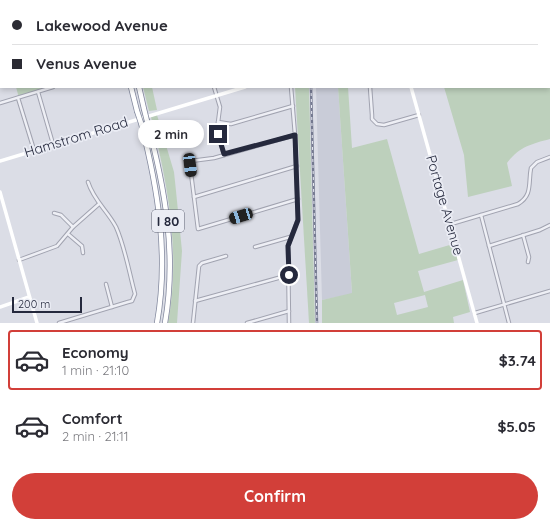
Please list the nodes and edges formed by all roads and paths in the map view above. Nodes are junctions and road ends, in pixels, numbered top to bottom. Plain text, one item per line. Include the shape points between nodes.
1 (50, 88) edge
2 (131, 88) edge
3 (139, 88) edge
4 (214, 88) edge
5 (241, 88) edge
6 (291, 88) edge
7 (370, 88) edge
8 (411, 88) edge
9 (38, 92) junction
10 (216, 95) junction
11 (18, 98) junction
12 (0, 103) edge
13 (293, 106) junction
14 (420, 115) junction
15 (218, 122) junction
16 (295, 135) junction
17 (53, 144) junction
18 (34, 150) junction
19 (224, 154) junction
20 (550, 157) edge
21 (0, 161) edge
22 (297, 166) junction
23 (88, 182) dead end
24 (0, 192) edge
25 (194, 197) junction
26 (298, 199) junction
27 (99, 204) junction
28 (54, 213) dead end
29 (481, 214) junction
30 (451, 224) junction
31 (550, 225) edge
32 (73, 227) junction
33 (68, 234) junction
34 (523, 235) junction
35 (291, 237) junction
36 (489, 246) junction
37 (255, 248) dead end
38 (83, 253) dead end
39 (226, 256) dead end
40 (19, 260) junction
41 (528, 262) dead end
42 (289, 275) junction
43 (106, 284) dead end
44 (550, 291) edge
45 (29, 297) junction
46 (195, 301) junction
47 (504, 304) junction
48 (0, 307) edge
49 (112, 307) junction
50 (289, 311) junction
51 (475, 313) junction
52 (37, 323) edge
53 (59, 323) edge
54 (156, 323) edge
55 (165, 323) edge
56 (193, 323) edge
57 (247, 323) edge
58 (290, 323) edge
59 (477, 323) edge
60 (510, 323) edge

1 - 9 street
2 - 54 highway, I 80, bridge via 153,171 161,223 162,272
3 - 55 highway, I 80, bridge via 164,190 170,237
4 - 10 street
5 - 10 street, Hamstrom Road
6 - 13 street
7 - 14 street via 372,115 377,124 384,125
8 - 14 street, Portage Avenue
9 - 11 street
9 - 17 street
10 - 15 street via 220,110
10 - 17 street, Hamstrom Road
11 - 12 street
11 - 18 street
13 - 15 street via 231,124
13 - 16 street
14 - 30 street, Portage Avenue
15 - 19 street via 218,134
16 - 19 street
16 - 22 street
17 - 18 street, Hamstrom Road
18 - 21 street, Hamstrom Road
19 - 25 street via 191,161
20 - 29 street via 530,168 530,189 524,201
22 - 25 street
22 - 26 street
23 - 27 street
24 - 40 street
25 - 26 street via 198,229
26 - 35 street via 298,220
27 - 32 street
27 - 49 street via 107,212 118,234 135,294 128,302
28 - 32 street via 61,214
29 - 30 street
29 - 36 street
30 - 51 street, Portage Avenue
31 - 34 street
32 - 33 street
33 - 38 street via 82,246
33 - 40 street via 52,249
34 - 36 street
34 - 41 street
35 - 37 street
35 - 42 street via 288,246
36 - 47 street
39 - 46 street via 199,266
40 - 45 street
42 - 46 street
42 - 50 street
43 - 49 street
44 - 47 street
45 - 48 street
45 - 52 street
46 - 56 street
47 - 51 street
47 - 60 street
49 - 53 street
50 - 57 street
50 - 58 street
51 - 59 street, Portage Avenue

